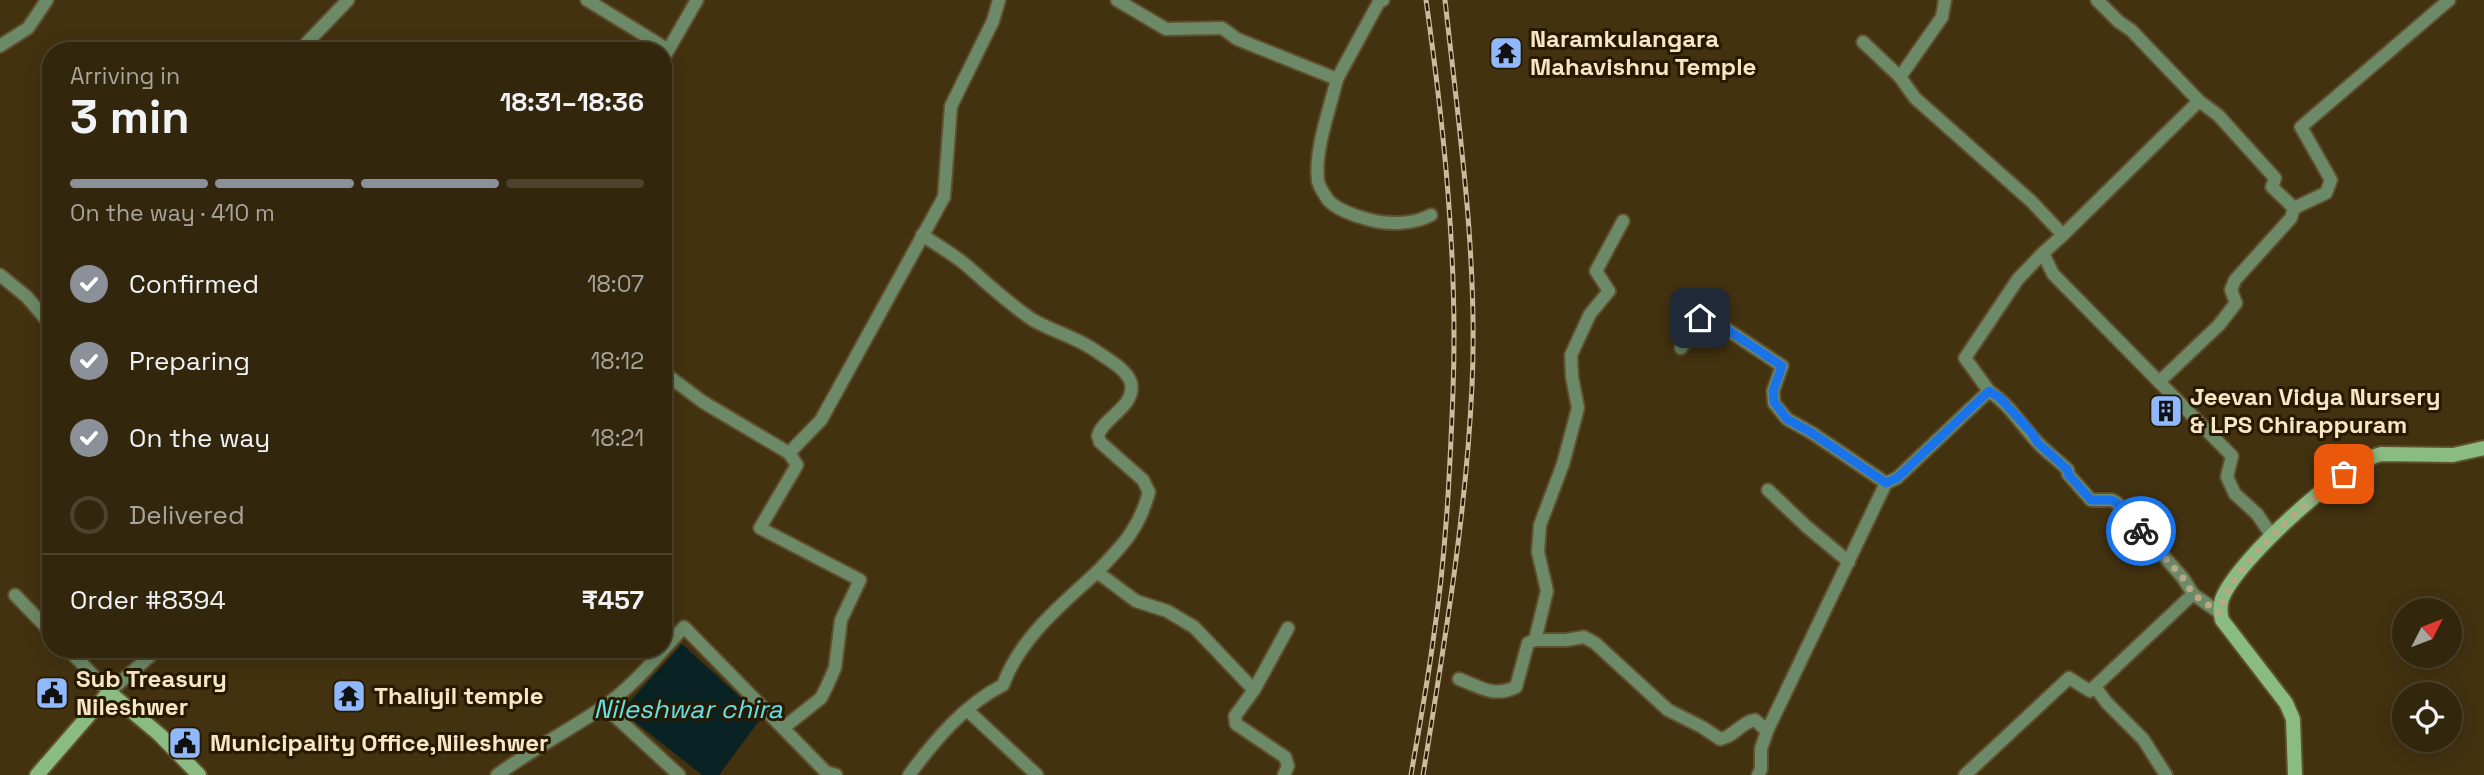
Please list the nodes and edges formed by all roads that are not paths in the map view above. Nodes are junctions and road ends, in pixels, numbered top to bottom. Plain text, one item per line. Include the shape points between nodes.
1 (47, 0) edge
2 (348, 0) edge
3 (587, 0) edge
4 (697, 0) edge
5 (999, 0) edge
6 (1117, 0) edge
7 (1383, 0) edge
8 (1945, 0) edge
9 (2097, 0) edge
10 (2449, 0) edge
11 (308, 42) edge
12 (648, 42) edge
13 (672, 42) edge
14 (1863, 42) dead end
15 (0, 46) edge
16 (1900, 77) junction
17 (1337, 79) junction
18 (2199, 101) junction
19 (2294, 208) junction
20 (1431, 215) dead end
21 (1623, 221) dead end
22 (2063, 234) junction
23 (922, 235) junction
24 (2043, 253) junction
25 (0, 275) edge
26 (42, 314) edge
27 (1681, 348) dead end
28 (672, 379) edge
29 (2159, 382) junction
30 (1989, 391) junction
31 (2484, 448) edge
32 (789, 453) junction
33 (1886, 483) junction
34 (1768, 490) dead end
35 (2272, 536) junction
36 (1849, 562) junction
37 (1097, 572) junction
38 (2193, 594) junction
39 (15, 595) dead end
40 (2220, 613) junction
41 (42, 623) edge
42 (1288, 628) dead end
43 (672, 640) edge
44 (1535, 640) junction
45 (77, 658) edge
46 (148, 658) edge
47 (655, 658) edge
48 (1459, 679) dead end
49 (2095, 687) junction
50 (1254, 691) junction
51 (109, 692) junction
52 (604, 706) junction
53 (967, 710) junction
54 (785, 729) junction
55 (1767, 730) junction
56 (830, 774) edge
57 (37, 775) edge
58 (198, 775) edge
59 (497, 775) edge
60 (679, 775) edge
61 (909, 775) edge
62 (1037, 775) edge
63 (1283, 775) edge
64 (1758, 775) edge
65 (1965, 775) edge
66 (2166, 775) edge
67 (2295, 775) edge

1 - 15 street via 28,28
2 - 11 street
3 - 12 street
4 - 13 street
5 - 23 street via 951,106 944,197
6 - 17 street via 1166,29 1222,28
7 - 17 street
8 - 16 street via 1942,17
9 - 18 street
10 - 19 street via 2301,127 2331,180 2326,193
14 - 16 street
16 - 22 street via 1915,98
17 - 20 street via 1318,166 1318,183 1330,202 1380,223 1420,221
18 - 19 street via 2264,164 2275,178 2272,187
18 - 22 street
19 - 29 street via 2291,218 2235,280 2231,290 2236,303 2228,314
21 - 44 street via 1596,271 1609,291 1590,314 1571,355 1578,408 1540,525 1538,552 1547,591
22 - 24 street
23 - 32 street via 821,420
23 - 37 street via 1032,319 1081,341 1128,375 1129,396 1098,436 1143,480 1149,492 1142,517
24 - 29 street via 2053,274
24 - 30 street via 2018,279 1965,358
25 - 26 street
27 - 33 street via 1700,318 1707,316 1782,366 1774,402 1787,419
28 - 32 street
29 - 35 street via 2232,457 2227,477 2235,494
30 - 33 street via 1897,478
30 - 38 street via 2068,470 2091,500 2117,503
31 - 35 main road via 2453,455 2369,457
32 - 54 street via 797,465 760,528 860,580 841,620 828,686 821,698
33 - 36 street
34 - 36 street
35 - 40 main road via 2230,583
36 - 55 street
37 - 50 street via 1136,601 1194,627
37 - 53 street via 1049,615 1010,663 1003,685
38 - 40 street
38 - 49 street
39 - 41 street
40 - 67 main road via 2225,626 2286,703 2293,719
42 - 50 street
43 - 54 street via 684,627
44 - 48 street via 1528,643 1516,687 1505,693 1492,693
44 - 55 street via 1584,637 1668,710 1720,739 1748,721 1755,720
45 - 51 street
46 - 51 street
47 - 52 street
49 - 65 street via 2090,691 2069,678
49 - 66 street via 2143,739
50 - 63 street via 1235,716 1236,724 1285,757 1288,765
51 - 57 main road
51 - 58 main road
52 - 59 street
52 - 60 street
53 - 61 street
53 - 62 street
54 - 56 street
55 - 64 street

